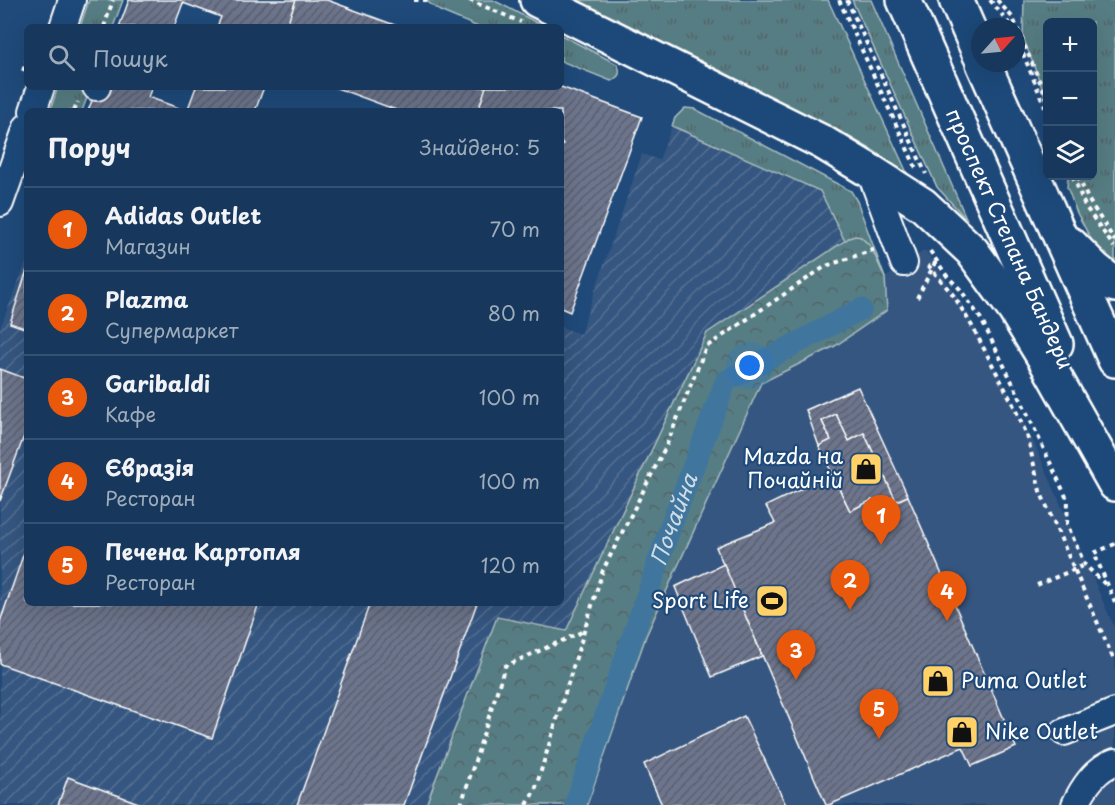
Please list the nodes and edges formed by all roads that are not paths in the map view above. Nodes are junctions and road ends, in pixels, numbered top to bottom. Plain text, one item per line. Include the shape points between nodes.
1 (72, 0) edge
2 (904, 0) edge
3 (956, 0) edge
4 (529, 11) edge
5 (64, 24) edge
6 (558, 24) edge
7 (564, 27) edge
8 (971, 35) edge
9 (987, 72) edge
10 (40, 90) edge
11 (34, 108) edge
12 (24, 135) edge
13 (870, 171) junction
14 (0, 203) edge
15 (1056, 230) junction
16 (908, 255) road end
17 (1115, 285) edge
18 (1115, 360) edge
19 (1115, 477) edge
20 (1115, 484) edge
21 (1115, 712) edge
22 (1064, 732) dead end
23 (1115, 762) edge
24 (1075, 805) edge

1 - 5 street
2 - 19 main road, проспект Степана Бандери
3 - 8 main road
4 - 6 main road
7 - 13 main road via 822,142
9 - 15 main road
10 - 11 street
12 - 14 street
13 - 16 street
13 - 20 main road via 924,190 972,251 1015,310
15 - 17 main road
15 - 18 main road
21 - 22 street
23 - 24 street via 1093,777

